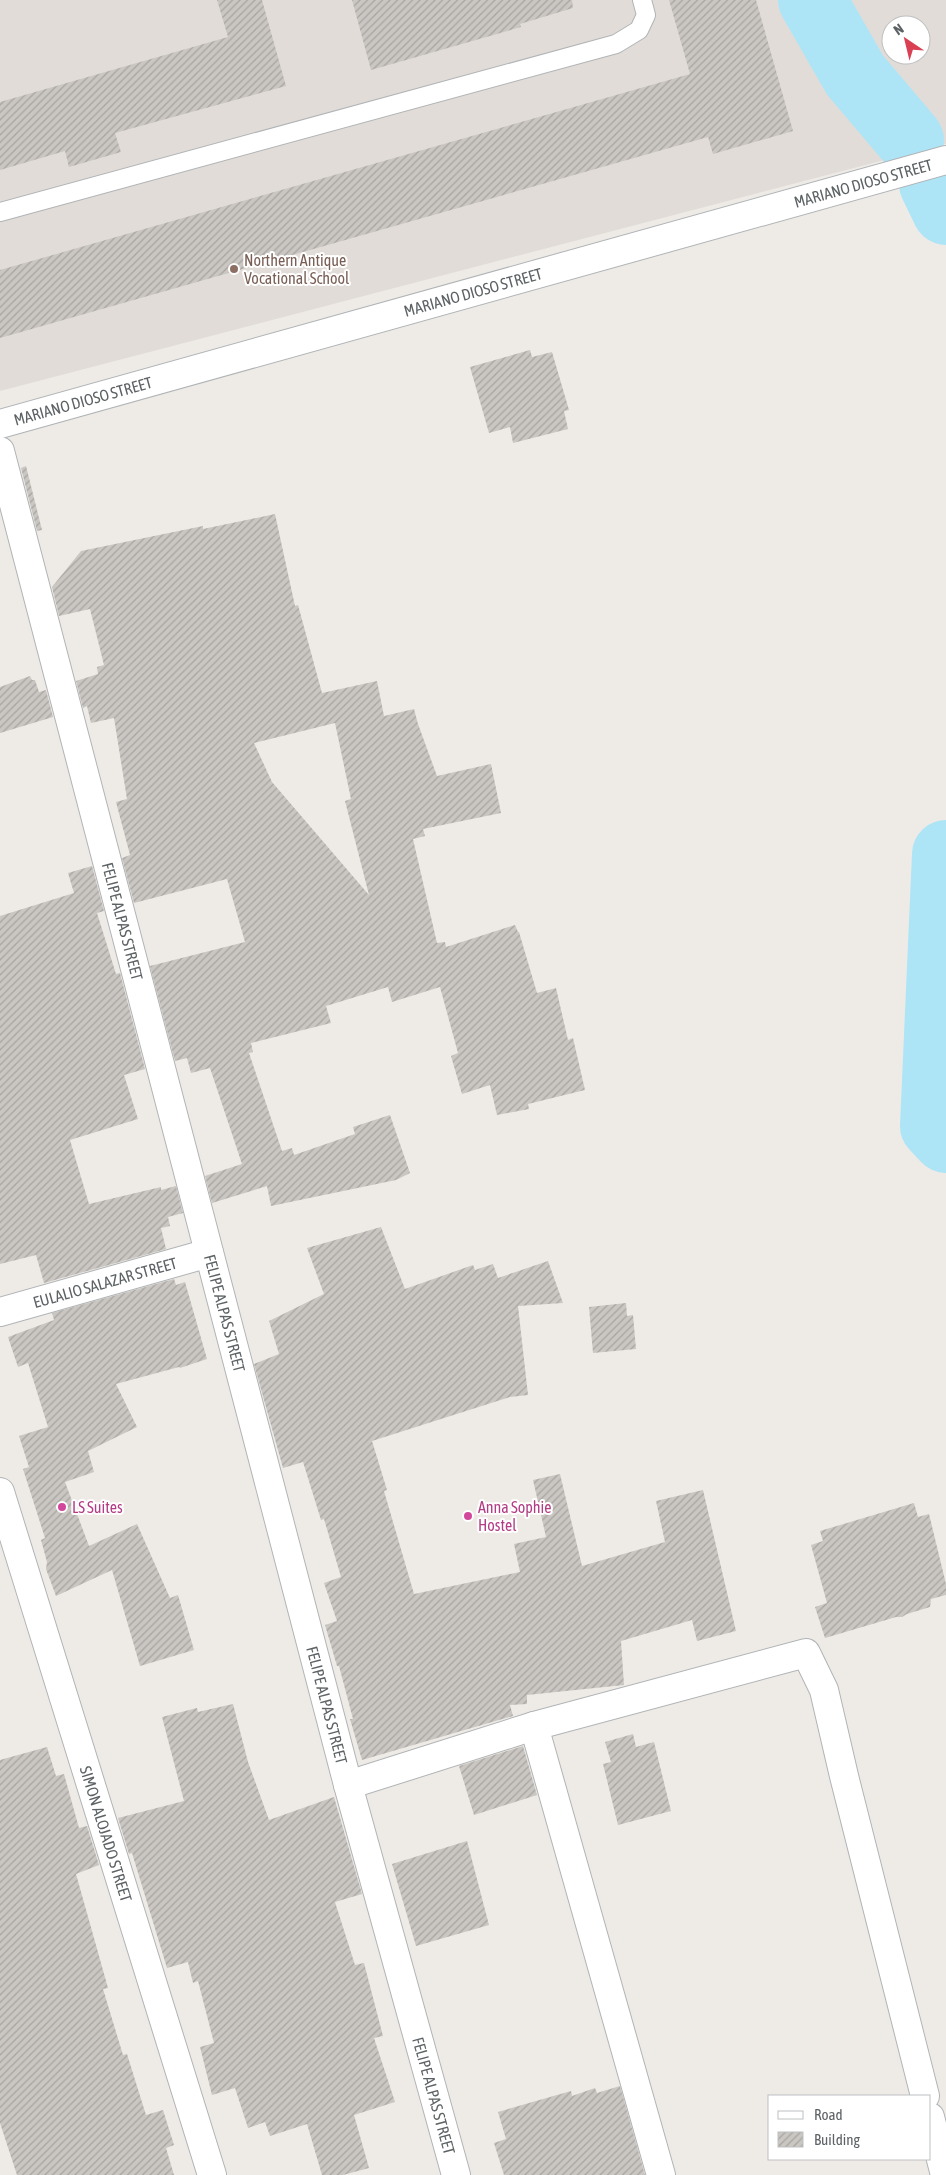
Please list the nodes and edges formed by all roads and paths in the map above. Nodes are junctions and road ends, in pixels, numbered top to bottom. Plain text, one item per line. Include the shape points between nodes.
1 (642, 0) edge
2 (946, 160) edge
3 (0, 212) edge
4 (0, 424) edge
5 (0, 451) edge
6 (209, 1253) junction
7 (0, 1312) edge
8 (0, 1492) edge
9 (534, 1726) junction
10 (348, 1785) junction
11 (925, 2095) edge
12 (931, 2121) edge
13 (212, 2175) edge
14 (456, 2175) edge
15 (661, 2175) edge
16 (945, 2175) edge

1 - 3 lane via 646,15 639,30 616,44
2 - 4 street, MARIANO DIOSO STREET
5 - 6 street, FELIPE ALPAS STREET
6 - 7 street, EULALIO SALAZAR STREET
6 - 10 street, FELIPE ALPAS STREET
8 - 13 street, SIMON ALOJADO STREET
9 - 10 street
9 - 11 street via 806,1653 824,1690
9 - 15 street
10 - 14 street, FELIPE ALPAS STREET
12 - 16 street

